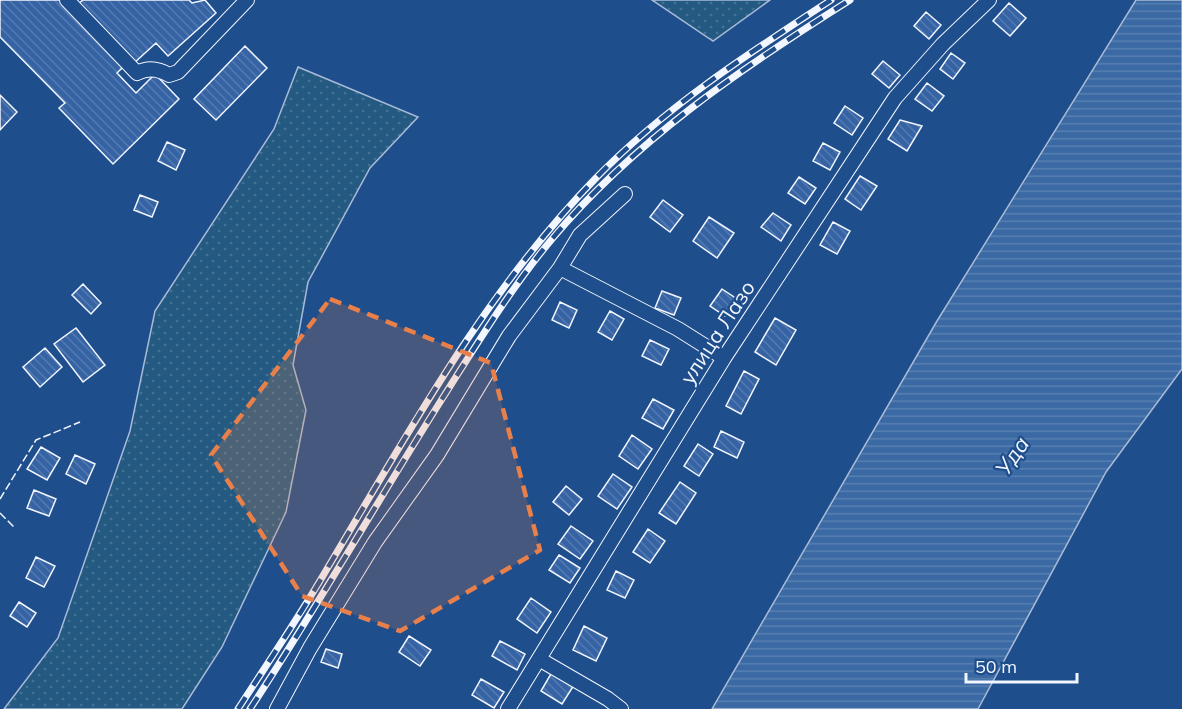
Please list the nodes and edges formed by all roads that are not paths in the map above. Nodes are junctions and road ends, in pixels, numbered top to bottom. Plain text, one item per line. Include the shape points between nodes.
1 (67, 0) edge
2 (247, 0) edge
3 (989, 0) edge
4 (624, 194) dead end
5 (560, 268) junction
6 (724, 358) junction
7 (539, 659) junction
8 (278, 709) edge
9 (508, 709) edge
10 (621, 709) edge

1 - 2 street via 137,73 145,69 169,75 178,72
3 - 6 street, улица Лазо via 895,98
4 - 5 street via 580,235
5 - 6 street via 678,329
5 - 8 street via 509,336 436,455 375,542
6 - 7 street, улица Лазо
7 - 9 street, улица Лазо
7 - 10 street

